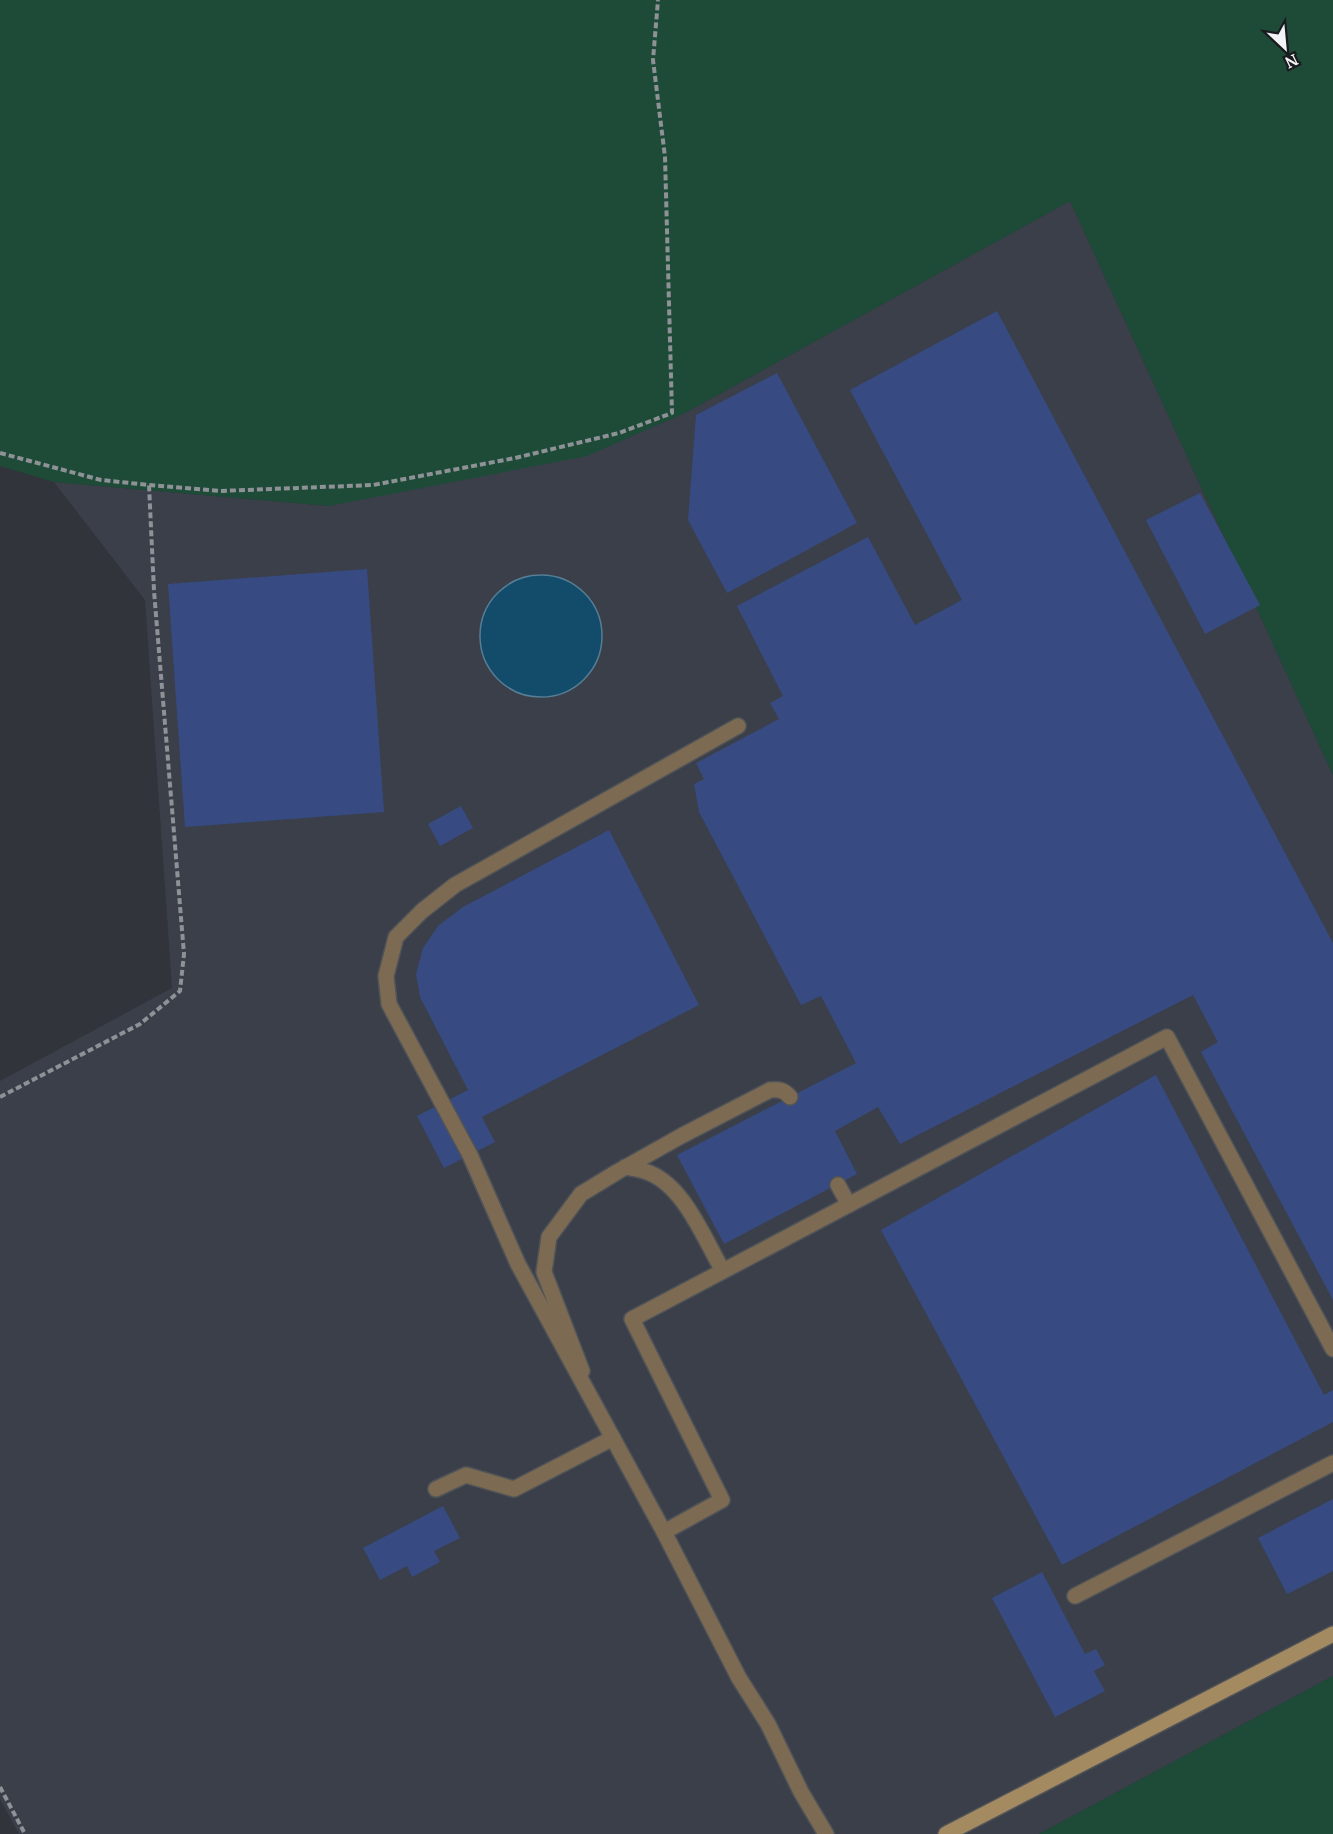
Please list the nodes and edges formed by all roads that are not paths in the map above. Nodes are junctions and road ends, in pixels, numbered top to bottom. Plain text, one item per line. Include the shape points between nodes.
1 (738, 726) dead end
2 (790, 1097) dead end
3 (625, 1167) junction
4 (838, 1185) dead end
5 (849, 1205) junction
6 (723, 1271) junction
7 (1333, 1349) edge
8 (596, 1408) junction
9 (613, 1438) junction
10 (1333, 1463) edge
11 (436, 1489) dead end
12 (664, 1532) junction
13 (1075, 1596) dead end
14 (1333, 1634) edge
15 (825, 1834) edge
16 (946, 1834) edge

1 - 8 street via 455,885 396,937 386,976 389,1004 470,1155 518,1264
2 - 3 street via 779,1089 771,1090
3 - 6 street via 646,1171 667,1183 682,1199
3 - 8 street via 581,1194 549,1236 544,1272
4 - 5 street
5 - 6 street
5 - 7 street via 1167,1036
6 - 12 street via 632,1319 722,1500
8 - 9 street
9 - 11 street via 513,1489 466,1475
9 - 12 street
10 - 13 street
12 - 15 street
14 - 16 street

